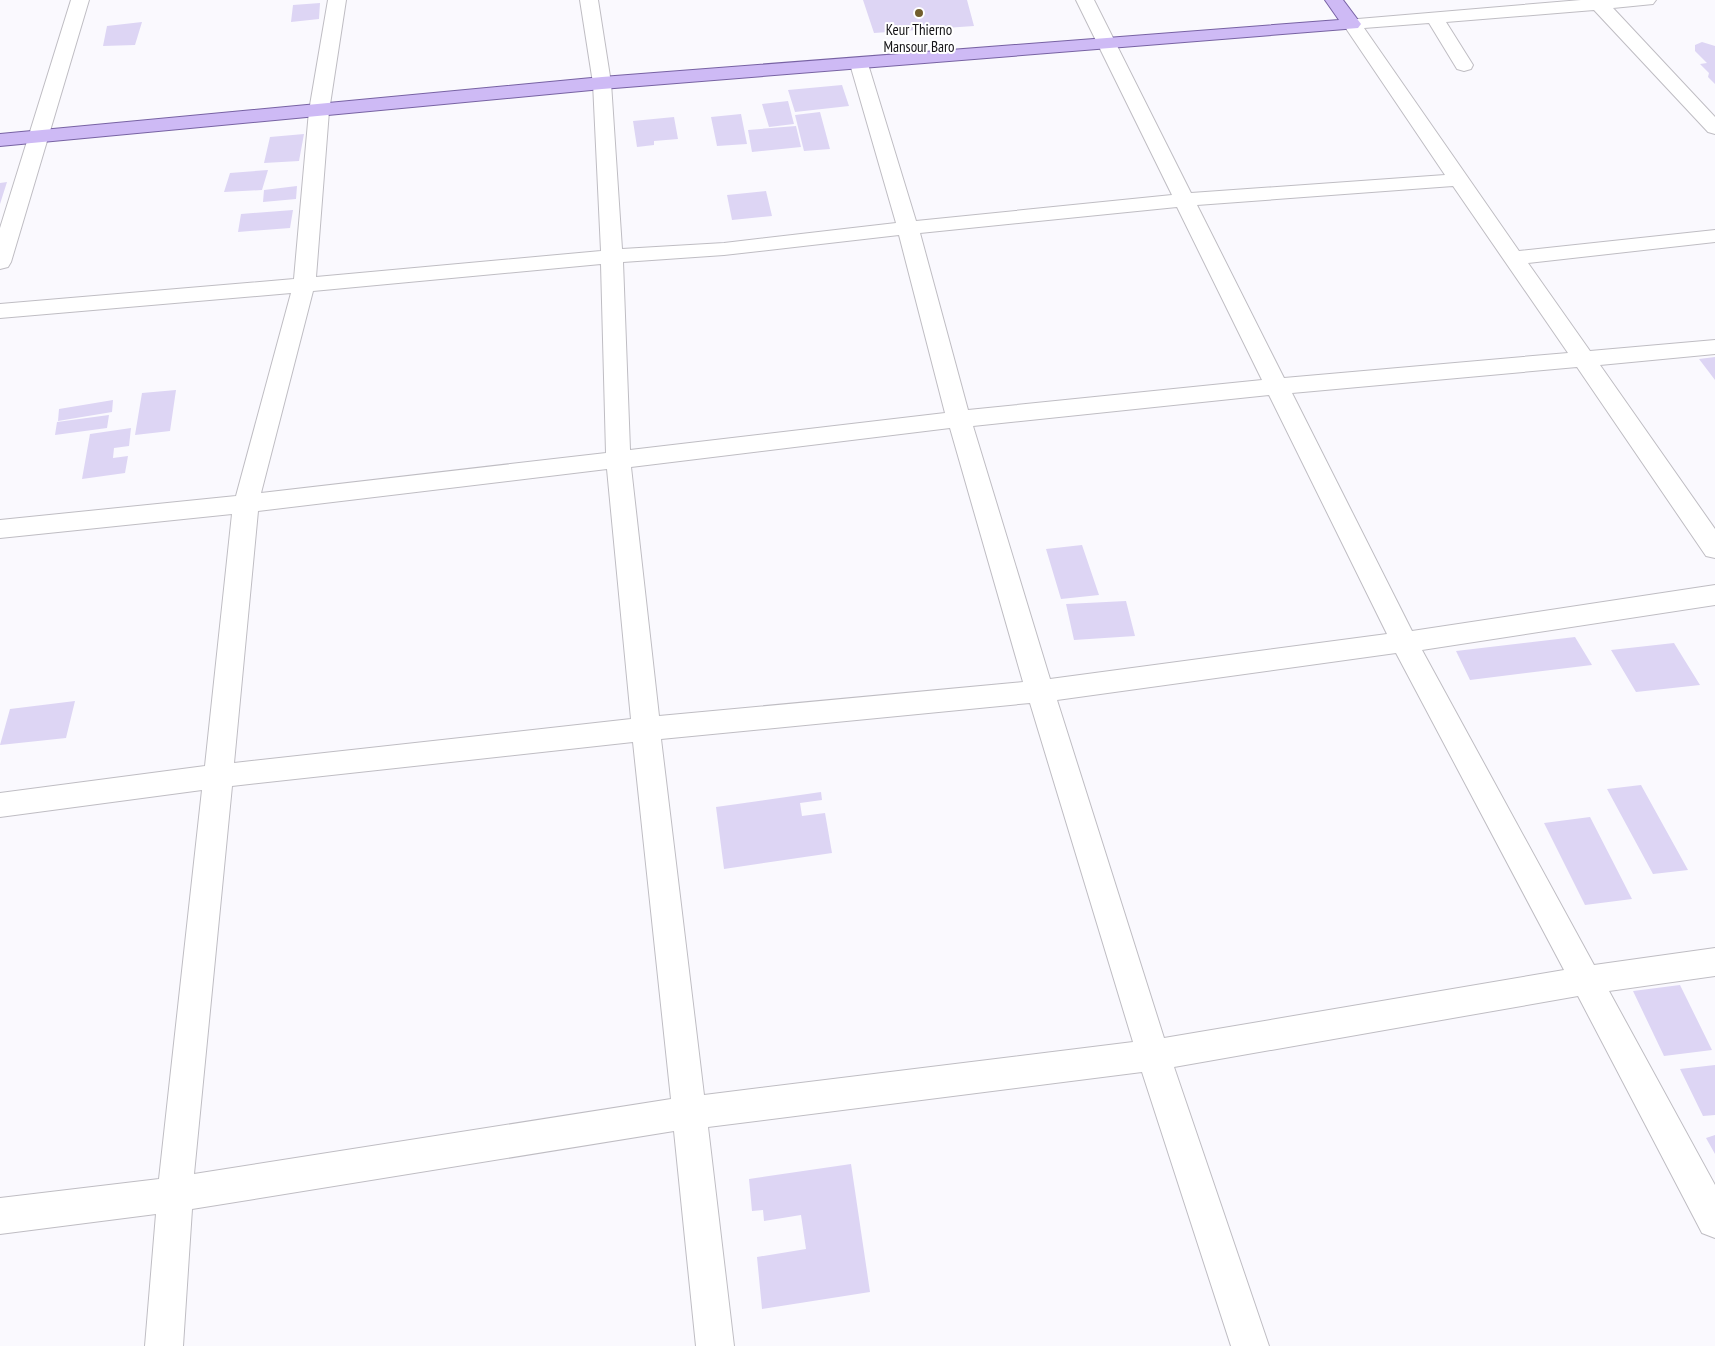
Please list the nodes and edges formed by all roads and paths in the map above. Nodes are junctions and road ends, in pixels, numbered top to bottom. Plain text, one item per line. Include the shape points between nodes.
1 (80, 0) edge
2 (337, 0) edge
3 (589, 0) edge
4 (1085, 0) edge
5 (1334, 0) edge
6 (1647, 0) edge
7 (1597, 2) edge
8 (1434, 18) junction
9 (1352, 24) junction
10 (1107, 44) junction
11 (859, 64) junction
12 (1464, 65) dead end
13 (602, 83) junction
14 (319, 111) junction
15 (1715, 128) edge
16 (37, 137) junction
17 (0, 140) edge
18 (1457, 180) junction
19 (1185, 200) junction
20 (908, 228) junction
21 (1715, 236) edge
22 (612, 258) junction
23 (1514, 258) junction
24 (0, 262) edge
25 (304, 286) junction
26 (0, 311) edge
27 (1715, 348) edge
28 (1586, 359) junction
29 (1279, 386) junction
30 (959, 420) junction
31 (618, 461) junction
32 (246, 504) junction
33 (0, 529) edge
34 (1715, 549) edge
35 (1715, 595) edge
36 (1404, 642) junction
37 (1040, 691) junction
38 (646, 729) junction
39 (219, 776) junction
40 (0, 805) edge
41 (1715, 962) edge
42 (1587, 980) junction
43 (1153, 1055) junction
44 (688, 1113) junction
45 (175, 1194) junction
46 (0, 1216) edge
47 (1715, 1220) edge
48 (164, 1346) edge
49 (715, 1346) edge
50 (1250, 1346) edge

1 - 16 street
2 - 14 street
3 - 13 street
4 - 10 street
5 - 9 main road
6 - 7 street
7 - 8 street
7 - 15 street
8 - 9 street
8 - 12 street
9 - 10 main road
9 - 18 street
10 - 11 main road
10 - 19 street
11 - 13 main road
11 - 20 street
13 - 14 main road
13 - 22 street
14 - 16 main road
14 - 25 street
16 - 17 main road
16 - 24 street
18 - 19 street
18 - 23 street
19 - 20 street
19 - 29 street
20 - 22 street
20 - 30 street
21 - 23 street
22 - 25 street
22 - 31 street
23 - 28 street
25 - 26 street
25 - 32 street
27 - 28 street
28 - 29 street
28 - 34 street
29 - 30 street
29 - 36 street
30 - 31 street
30 - 37 street
31 - 32 street
31 - 38 street
32 - 33 street
32 - 39 street
35 - 36 street
36 - 37 street
36 - 42 street
37 - 38 street
37 - 43 street
38 - 39 street
38 - 44 street
39 - 40 street
39 - 45 street
41 - 42 street
42 - 43 street
42 - 47 street
43 - 44 street
43 - 50 street
44 - 45 street
44 - 49 street
45 - 46 street
45 - 48 street

